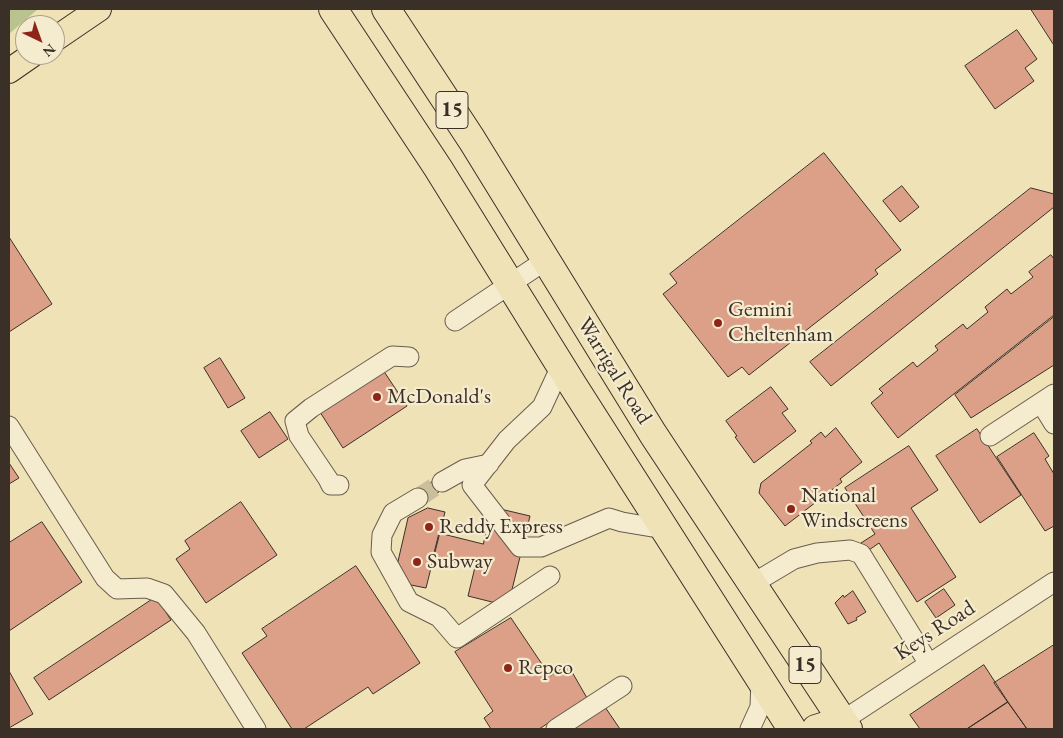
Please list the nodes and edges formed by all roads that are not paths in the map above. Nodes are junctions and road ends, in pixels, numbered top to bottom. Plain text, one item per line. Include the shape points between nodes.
1 (99, 9) edge
2 (333, 9) edge
3 (386, 9) edge
4 (65, 32) edge
5 (546, 260) junction
6 (510, 283) junction
7 (455, 320) dead end
8 (409, 357) dead end
9 (561, 366) junction
10 (1047, 399) edge
11 (1054, 424) edge
12 (9, 426) edge
13 (990, 436) dead end
14 (489, 464) junction
15 (334, 482) dead end
16 (442, 482) tunnel mouth
17 (418, 498) tunnel mouth
18 (664, 529) junction
19 (550, 576) dead end
20 (1054, 582) edge
21 (752, 584) junction
22 (929, 664) junction
23 (761, 680) junction
24 (622, 686) dead end
25 (841, 726) edge
26 (256, 729) edge
27 (556, 729) edge
28 (750, 729) edge
29 (792, 729) edge
30 (816, 729) edge

1 - 4 main road
2 - 6 highway, Warrigal Road / 15
3 - 5 highway, Warrigal Road / 15
5 - 6 street
5 - 21 highway, Warrigal Road / 15 via 653,434
6 - 7 street
6 - 9 highway, Warrigal Road / 15
8 - 15 street via 392,356 295,420 299,436
9 - 14 street via 542,407 507,440
9 - 18 highway, Warrigal Road / 15
10 - 11 street
10 - 13 street
12 - 26 street via 105,578 117,589 147,588 164,594 196,633
14 - 16 street via 465,469
14 - 18 street via 472,485 520,547 541,547 609,518
17 - 19 street via 393,513 382,535 381,552 409,602 439,617 457,638
18 - 23 highway, Warrigal Road / 15
20 - 22 street, Keys Road
21 - 22 street via 794,560 817,553 850,550 861,554
21 - 25 highway, Warrigal Road / 15
22 - 25 street, Keys Road
23 - 28 street via 760,707
23 - 29 highway, Warrigal Road / 15
24 - 27 street
25 - 30 highway

